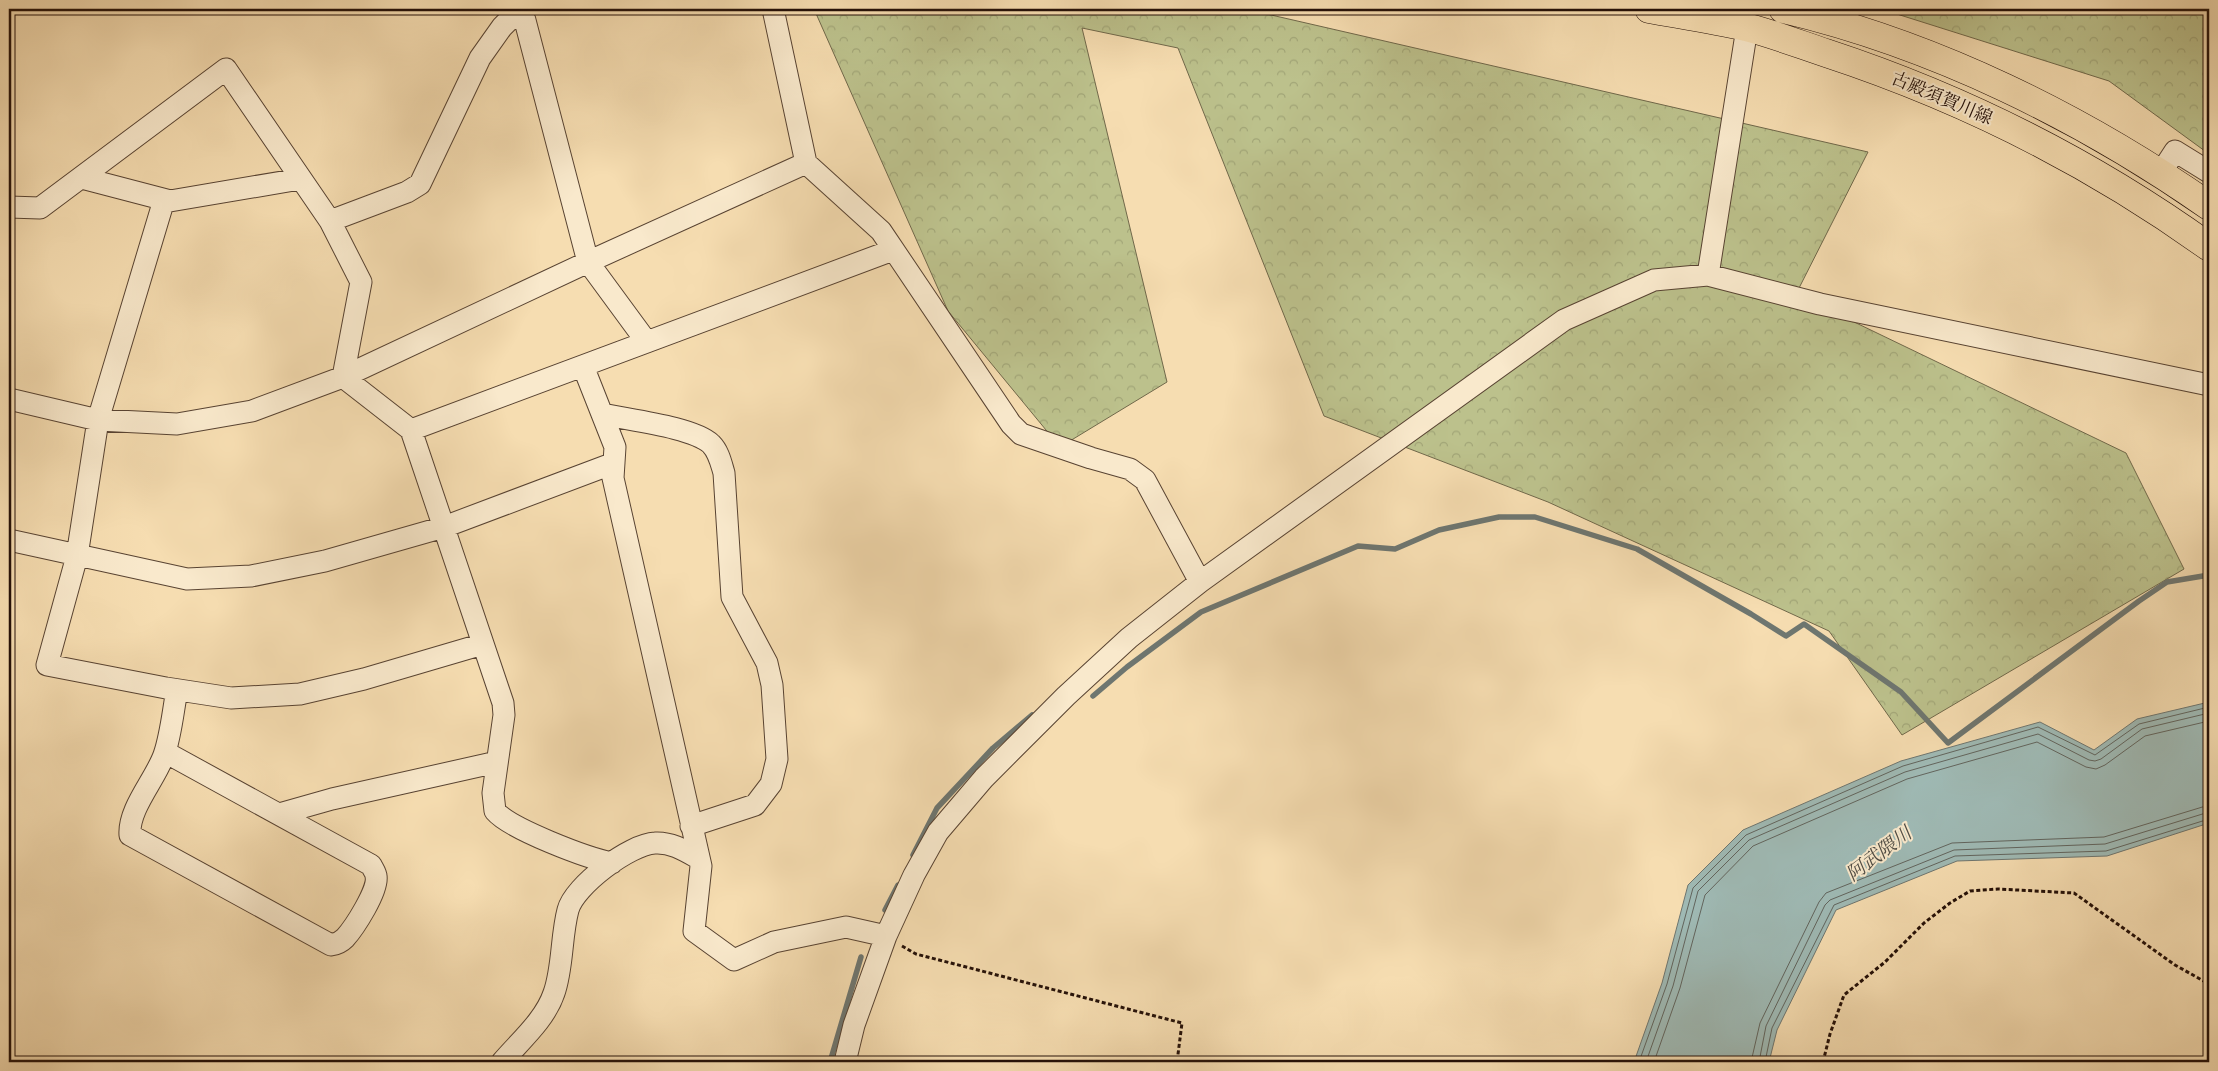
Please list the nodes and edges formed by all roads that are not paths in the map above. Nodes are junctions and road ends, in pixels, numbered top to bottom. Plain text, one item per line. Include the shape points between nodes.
1 (772, 9) edge
2 (1649, 9) edge
3 (1783, 9) edge
4 (524, 10) edge
5 (1747, 28) junction
6 (806, 163) junction
7 (2209, 172) edge
8 (2160, 174) junction
9 (82, 178) junction
10 (300, 178) junction
11 (164, 200) junction
12 (2209, 206) edge
13 (9, 207) edge
14 (330, 221) junction
15 (2209, 247) edge
16 (893, 250) junction
17 (588, 262) junction
18 (1708, 275) junction
19 (646, 341) junction
20 (583, 366) junction
21 (344, 377) junction
22 (2209, 385) edge
23 (9, 399) edge
24 (602, 414) junction
25 (98, 420) junction
26 (411, 430) junction
27 (614, 463) junction
28 (444, 527) junction
29 (9, 540) edge
30 (76, 556) junction
31 (1200, 582) junction
32 (484, 644) junction
33 (177, 690) junction
34 (165, 752) junction
35 (497, 762) junction
36 (279, 814) junction
37 (691, 826) junction
38 (698, 858) junction
39 (612, 863) junction
40 (886, 936) junction
41 (502, 1062) edge
42 (845, 1062) edge

1 - 6 street
2 - 5 main road, 古殿須賀川線
3 - 8 main road, 古殿須賀川線 via 1909,47 1959,67 2065,118
4 - 14 street via 502,27 480,58 420,184 408,192
4 - 17 street
5 - 15 main road, 古殿須賀川線 via 1858,63 1946,96 2093,171
5 - 18 street
6 - 16 street via 880,231
6 - 17 street
7 - 8 street via 2176,151
8 - 12 main road, 古殿須賀川線
9 - 10 street via 226,69
9 - 11 street
9 - 13 street via 40,208
10 - 11 street via 170,202
10 - 14 street
11 - 25 street
14 - 21 street via 361,282
16 - 19 street
16 - 31 street via 1011,424 1022,434 1130,469 1146,480
17 - 19 street
17 - 21 street
18 - 22 street via 1820,304
18 - 31 street via 1654,280 1564,320
19 - 20 street
20 - 24 street
20 - 26 street
21 - 25 street via 252,411 177,424
21 - 26 street
23 - 25 street
24 - 27 street via 615,447
24 - 37 street via 696,434 719,456 724,473 732,597 767,663 772,685 777,759 771,784 755,804
25 - 30 street
26 - 28 street
27 - 28 street
27 - 37 street via 612,478
28 - 30 street via 325,561 251,576 187,579
28 - 32 street
29 - 30 street
30 - 33 street via 47,664
31 - 40 street via 1129,638 984,778 938,832 914,874
32 - 33 street via 300,694 231,698
32 - 35 street via 503,703
33 - 34 street
34 - 36 street
34 - 36 street via 129,822 130,835 331,945 337,944 363,913 375,884 374,871 371,865
35 - 36 street
35 - 39 street via 493,798 499,816 590,858
37 - 38 street
38 - 39 street via 674,845 656,843 643,845
38 - 40 street via 701,866 694,931 734,960 774,942 846,927
39 - 41 street via 574,895 568,909 554,992 533,1027
40 - 42 street via 854,1024

